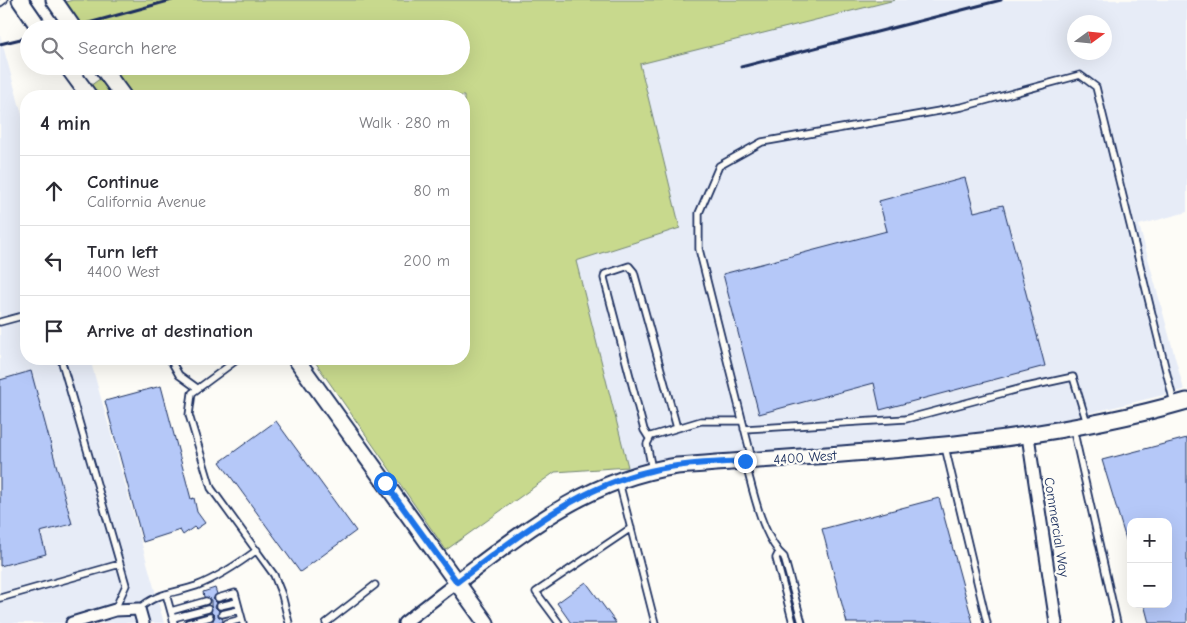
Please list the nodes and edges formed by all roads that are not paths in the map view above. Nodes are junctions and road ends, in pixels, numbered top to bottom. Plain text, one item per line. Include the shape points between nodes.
1 (4, 0) edge
2 (20, 0) edge
3 (54, 0) edge
4 (0, 3) edge
5 (34, 20) edge
6 (68, 20) edge
7 (74, 75) edge
8 (108, 75) edge
9 (85, 90) edge
10 (119, 90) edge
11 (20, 317) edge
12 (0, 322) edge
13 (62, 365) edge
14 (173, 365) edge
15 (230, 365) edge
16 (300, 365) edge
17 (197, 388) junction
18 (1181, 403) edge
19 (742, 420) junction
20 (1080, 426) junction
21 (677, 428) junction
22 (744, 429) junction
23 (1028, 436) junction
24 (649, 438) junction
25 (945, 447) junction
26 (749, 461) junction
27 (652, 470) junction
28 (618, 480) junction
29 (630, 528) junction
30 (257, 550) junction
31 (779, 552) junction
32 (120, 564) junction
33 (457, 582) junction
34 (375, 585) dead end
35 (166, 594) junction
36 (0, 598) edge
37 (218, 598) dead end
38 (206, 601) dead end
39 (237, 602) junction
40 (220, 606) dead end
41 (140, 609) junction
42 (208, 609) dead end
43 (115, 610) junction
44 (239, 610) junction
45 (171, 611) junction
46 (222, 614) dead end
47 (210, 617) dead end
48 (174, 621) edge
49 (242, 621) edge
50 (72, 623) edge
51 (143, 623) edge
52 (188, 623) edge
53 (227, 623) edge
54 (289, 623) edge
55 (326, 623) edge
56 (404, 623) edge
57 (486, 623) edge
58 (559, 623) edge
59 (655, 623) edge
60 (793, 623) edge
61 (802, 623) edge
62 (987, 623) edge
63 (1056, 623) edge
64 (1117, 623) edge

1 - 4 lane
2 - 5 street
3 - 6 street
7 - 9 street
8 - 10 street
11 - 12 lane
13 - 32 lane
14 - 17 lane via 179,375
15 - 17 lane
16 - 33 street
17 - 30 lane via 190,398 189,416 211,488
18 - 19 lane via 1167,373 1096,87 1080,75 962,107 762,142 719,166 699,213 699,249
18 - 20 street, 4400 West
19 - 21 lane via 701,421
19 - 22 lane
20 - 22 lane via 1073,377 906,419
20 - 23 street, 4400 West
20 - 64 lane
21 - 24 lane
21 - 24 lane via 634,272 628,266 611,271 604,278 644,430
22 - 26 lane
23 - 25 street, 4400 West
23 - 63 street, Commercial Way
24 - 27 lane via 647,444
25 - 26 street, 4400 West
25 - 62 lane
26 - 27 street, 4400 West
26 - 31 lane via 758,507
27 - 28 street, 4400 West
28 - 29 lane
28 - 33 street, 4400 West via 552,512
29 - 58 lane via 536,592
29 - 59 lane
30 - 35 lane via 229,571
30 - 54 lane via 278,584
31 - 60 lane via 776,558
31 - 61 lane via 784,557
32 - 36 lane
32 - 43 lane via 126,584
33 - 56 street, 4400 West
33 - 57 street
34 - 55 lane
35 - 41 lane via 148,600
35 - 45 lane
37 - 39 lane via 235,593
38 - 45 lane
39 - 40 lane
39 - 44 lane
41 - 43 street
41 - 51 street
42 - 48 lane
43 - 50 street
44 - 46 lane
44 - 49 lane
45 - 48 lane
47 - 52 lane
49 - 53 lane

